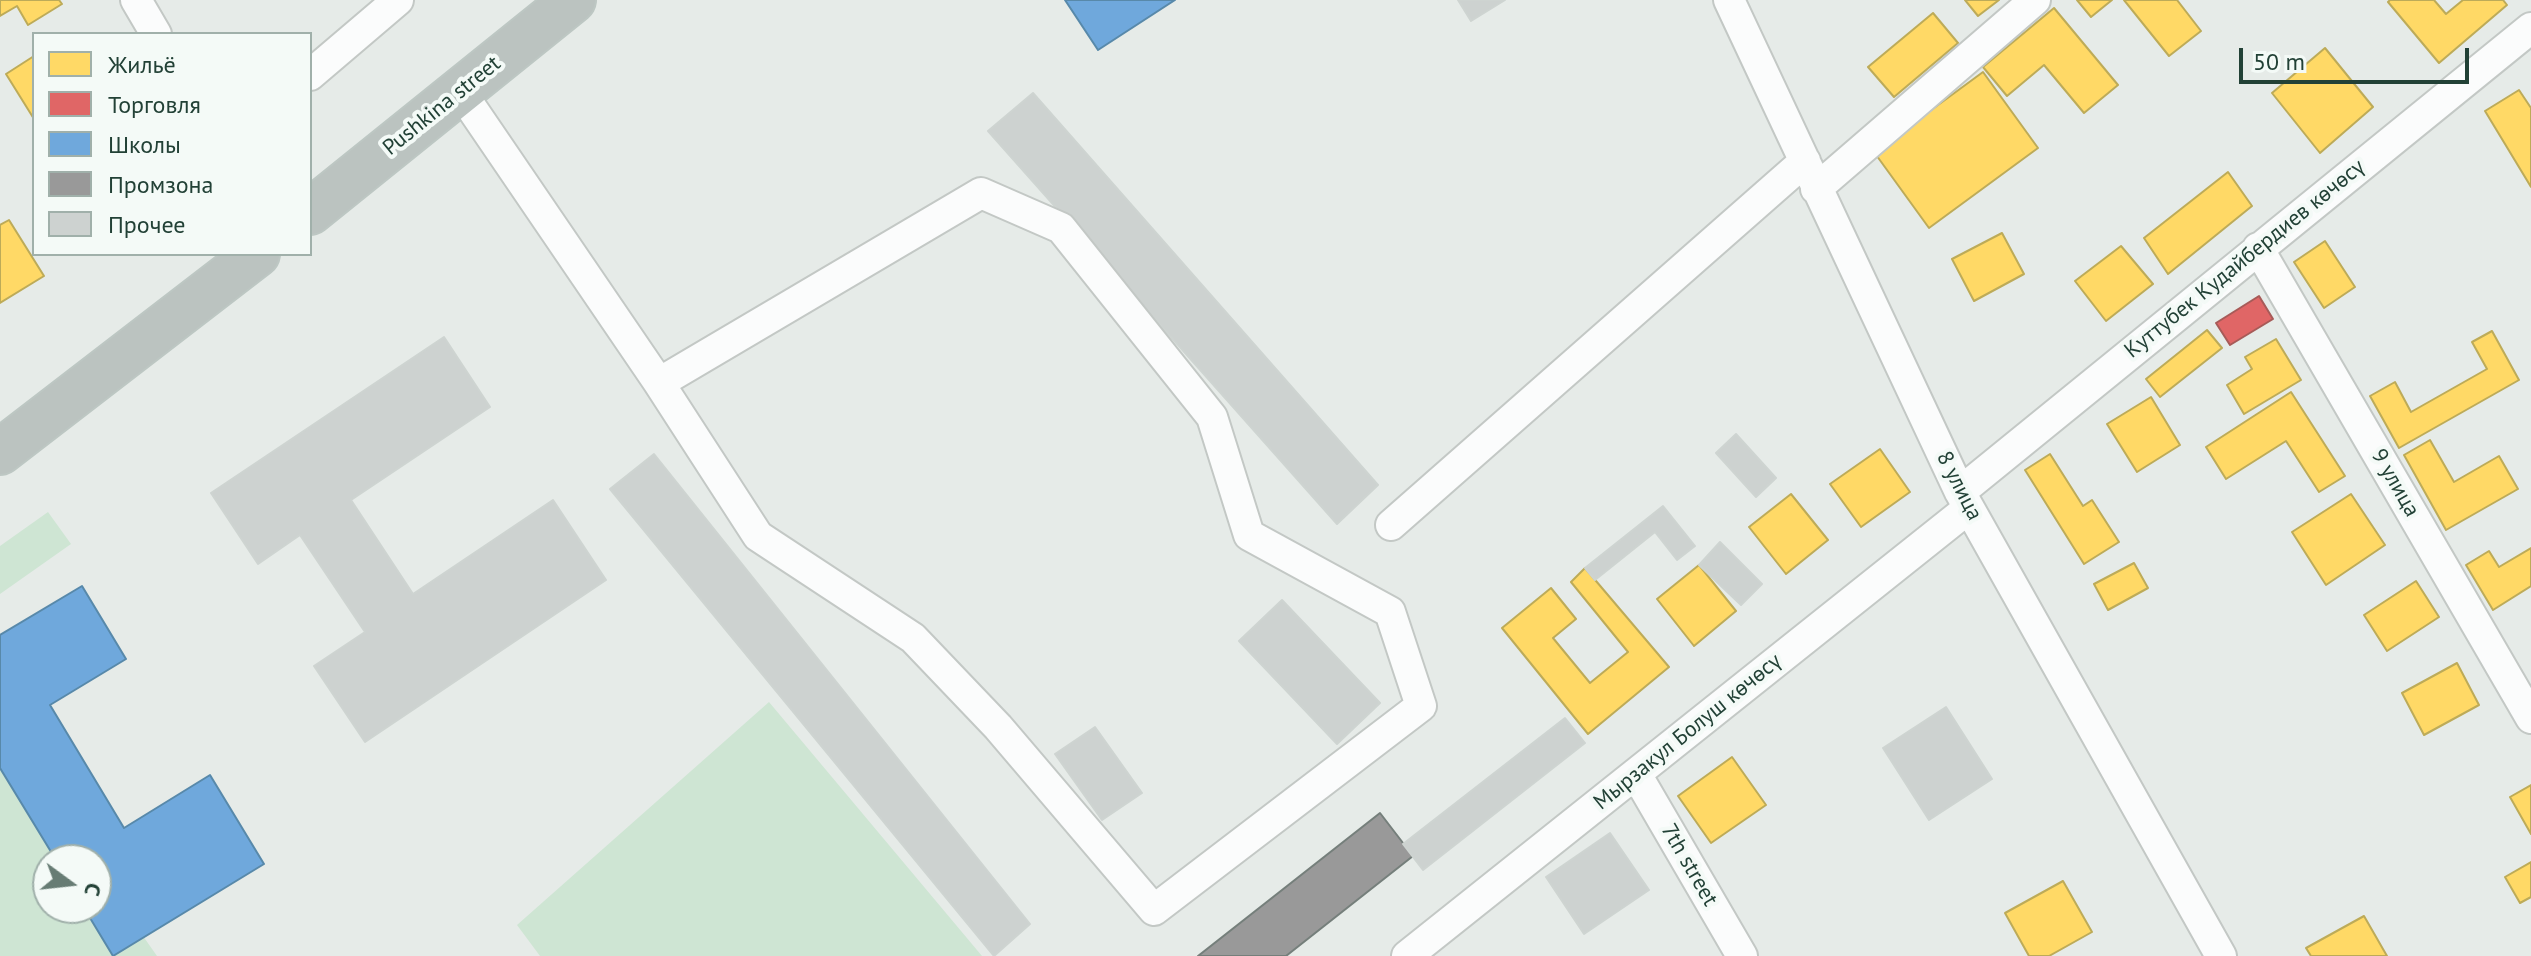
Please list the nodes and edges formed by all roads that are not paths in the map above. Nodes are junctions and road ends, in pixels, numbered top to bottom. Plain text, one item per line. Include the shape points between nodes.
1 (136, 0) edge
2 (398, 0) edge
3 (573, 0) edge
4 (1729, 0) edge
5 (2035, 0) edge
6 (155, 32) edge
7 (2528, 39) edge
8 (312, 73) edge
9 (460, 91) junction
10 (1805, 161) junction
11 (1816, 189) junction
12 (312, 210) edge
13 (2258, 248) junction
14 (254, 256) edge
15 (659, 383) junction
16 (0, 452) edge
17 (1965, 500) junction
18 (1391, 525) dead end
19 (2531, 718) edge
20 (1636, 774) junction
21 (1407, 956) edge
22 (1742, 956) edge
23 (2221, 956) edge

1 - 6 street
2 - 8 street
3 - 9 highway, Pushkina street
4 - 10 street, 8 улица
5 - 11 street
7 - 13 street, Куттубек Кудайбердиев көчөсү
9 - 12 highway, Pushkina street
9 - 15 street
10 - 11 street, 8 улица
10 - 18 street
11 - 17 street, 8 улица
13 - 17 street, Куттубек Кудайбердиев көчөсү
13 - 19 street, 9 улица
14 - 16 highway
15 - 15 street via 758,536 913,638 998,727 1154,910 1421,706 1390,612 1249,535 1212,417 1061,228 981,193
17 - 20 street, Мырзакул Болуш көчөсү
17 - 23 street, 8 улица
20 - 21 street, Мырзакул Болуш көчөсү
20 - 22 street, 7th street

